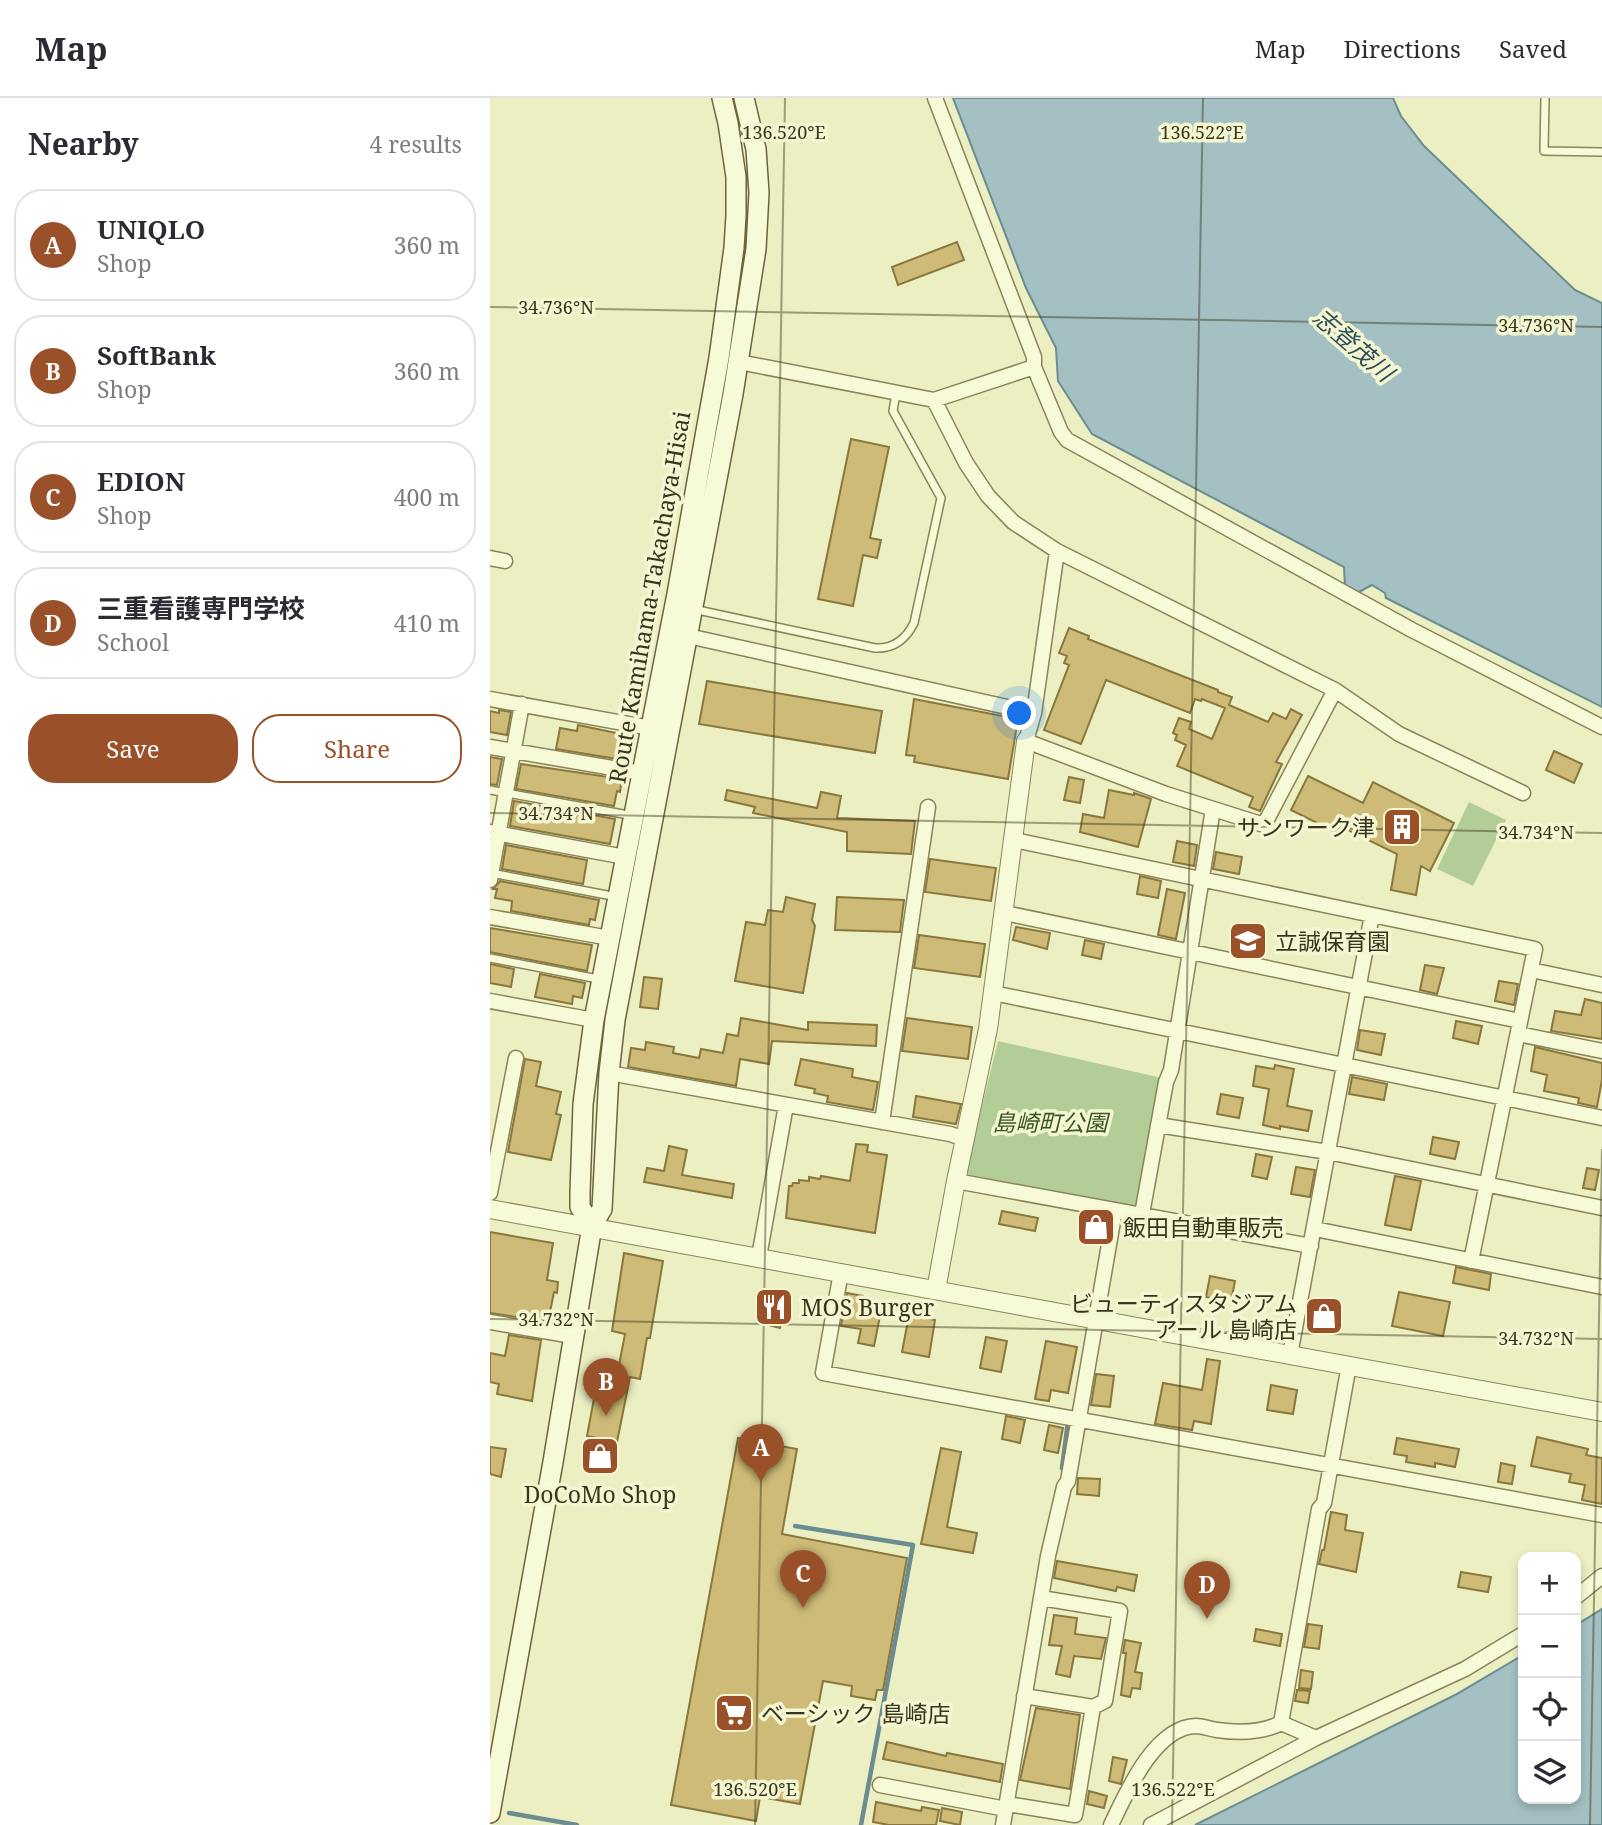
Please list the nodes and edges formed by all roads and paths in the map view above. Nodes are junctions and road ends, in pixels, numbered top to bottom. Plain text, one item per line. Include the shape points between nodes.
1 (722, 98) edge
2 (744, 98) edge
3 (935, 98) edge
4 (1545, 98) edge
5 (1602, 152) edge
6 (719, 358) junction
7 (739, 362) junction
8 (1034, 367) junction
9 (896, 392) junction
10 (934, 400) junction
11 (1057, 551) junction
12 (693, 609) junction
13 (688, 636) junction
14 (1335, 690) junction
15 (490, 699) edge
16 (522, 704) junction
17 (1034, 713) junction
18 (1602, 727) edge
19 (651, 728) junction
20 (1026, 741) junction
21 (490, 747) edge
22 (514, 751) junction
23 (642, 774) junction
24 (490, 790) edge
25 (506, 793) junction
26 (1522, 793) dead end
27 (928, 807) dead end
28 (1213, 809) junction
29 (624, 814) dead end
30 (494, 832) edge
31 (1014, 840) junction
32 (625, 857) junction
33 (490, 875) edge
34 (1202, 879) junction
35 (607, 895) dead end
36 (1005, 913) junction
37 (1372, 915) junction
38 (490, 917) edge
39 (610, 938) junction
40 (1190, 952) junction
41 (490, 958) edge
42 (1531, 970) junction
43 (593, 978) dead end
44 (1602, 985) edge
45 (1359, 988) junction
46 (993, 993) junction
47 (490, 1002) edge
48 (594, 1020) junction
49 (1519, 1028) junction
50 (1178, 1030) junction
51 (1602, 1051) edge
52 (516, 1058) dead end
53 (1345, 1065) junction
54 (609, 1073) junction
55 (1505, 1098) junction
56 (786, 1105) junction
57 (1602, 1118) edge
58 (882, 1122) junction
59 (1158, 1125) junction
60 (965, 1139) junction
61 (1328, 1152) junction
62 (956, 1181) junction
63 (1486, 1183) junction
64 (490, 1193) edge
65 (1602, 1208) edge
66 (490, 1209) edge
67 (1115, 1210) junction
68 (1142, 1214) junction
69 (592, 1226) junction
70 (1315, 1229) junction
71 (1311, 1246) junction
72 (759, 1257) junction
73 (1471, 1261) junction
74 (841, 1272) junction
75 (1602, 1287) edge
76 (936, 1290) junction
77 (1095, 1319) junction
78 (490, 1322) edge
79 (573, 1336) junction
80 (1290, 1355) junction
81 (1349, 1365) junction
82 (1602, 1412) edge
83 (1079, 1419) junction
84 (1331, 1465) junction
85 (1602, 1515) edge
86 (1602, 1576) edge
87 (1581, 1593) edge
88 (1041, 1598) junction
89 (1518, 1637) edge
90 (1024, 1696) junction
91 (1093, 1707) junction
92 (1281, 1723) junction
93 (1315, 1738) junction
94 (880, 1785) dead end
95 (490, 1807) edge
96 (1006, 1807) junction
97 (1003, 1825) edge
98 (1111, 1825) edge
99 (1151, 1825) edge

1 - 6 main road, Route Kamihama-Takachaya-Hisai via 733,154 736,216
2 - 7 main road, Route Kamihama-Takachaya-Hisai via 756,149 759,194 756,249
3 - 8 street
4 - 5 lane via 1544,151
6 - 7 main road
6 - 19 main road, Route Kamihama-Takachaya-Hisai
7 - 9 street
7 - 12 main road, Route Kamihama-Takachaya-Hisai
8 - 10 street
8 - 18 street via 1067,440
9 - 10 street
9 - 12 lane via 893,411 941,498 909,633 893,645 875,648
10 - 11 street via 988,496 1013,522
11 - 14 street
11 - 17 street
12 - 13 main road, Route Kamihama-Takachaya-Hisai
13 - 17 street
13 - 54 main road, Route Kamihama-Takachaya-Hisai via 615,1020
14 - 26 street via 1399,734
14 - 28 street via 1264,825
15 - 16 street
16 - 19 street
16 - 22 street
17 - 20 street
19 - 23 main road, Route Kamihama-Takachaya-Hisai
20 - 28 street
20 - 31 street
21 - 22 street
22 - 23 street
22 - 25 street
23 - 32 main road, Route Kamihama-Takachaya-Hisai
24 - 25 lane
25 - 29 lane
25 - 30 street
27 - 58 street
28 - 34 street
30 - 32 street
30 - 33 street
31 - 34 street
31 - 36 street
32 - 39 main road, Route Kamihama-Takachaya-Hisai
33 - 35 lane
34 - 37 street
34 - 40 street
36 - 40 street
36 - 46 street
37 - 42 street via 1535,949
37 - 45 street
38 - 39 street
39 - 48 main road, Route Kamihama-Takachaya-Hisai
40 - 45 street
40 - 50 street
41 - 43 lane
42 - 44 street
42 - 49 street
45 - 49 street
45 - 53 street
46 - 50 street
46 - 60 street
47 - 48 street
48 - 69 main road, Route Kamihama-Takachaya-Hisai via 583,1104 580,1193 580,1207
49 - 51 street
49 - 55 street
50 - 53 street
50 - 59 street
52 - 64 street
53 - 55 street
53 - 61 street
54 - 56 street
54 - 69 main road, Route Kamihama-Takachaya-Hisai via 602,1209
55 - 57 street
55 - 63 street
56 - 58 street
56 - 72 street
58 - 60 street
59 - 61 street
59 - 68 street
60 - 62 street
61 - 63 street
61 - 70 street
62 - 67 street
62 - 76 street
63 - 65 street
63 - 73 street
66 - 69 street
67 - 68 street
67 - 77 street
68 - 71 street
69 - 72 street
69 - 79 main road, Route Kamihama-Takachaya-Hisai
70 - 71 street
70 - 73 street
71 - 80 street
72 - 74 street
73 - 75 street
74 - 76 street
74 - 83 street via 823,1373
76 - 77 street
77 - 80 street
77 - 83 street
78 - 79 street
79 - 95 main road, Route Kamihama-Takachaya-Hisai
80 - 81 street
81 - 82 street
81 - 84 street
83 - 84 street
83 - 88 street
84 - 85 street
84 - 92 street
86 - 87 street
88 - 90 street
88 - 91 street via 1120,1611 1105,1701
89 - 93 street via 1465,1669
90 - 91 street
90 - 96 street
91 - 96 street via 1075,1815
92 - 93 street
92 - 98 street via 1249,1731 1195,1726 1173,1733 1140,1769
93 - 99 street
94 - 96 street
96 - 97 street

